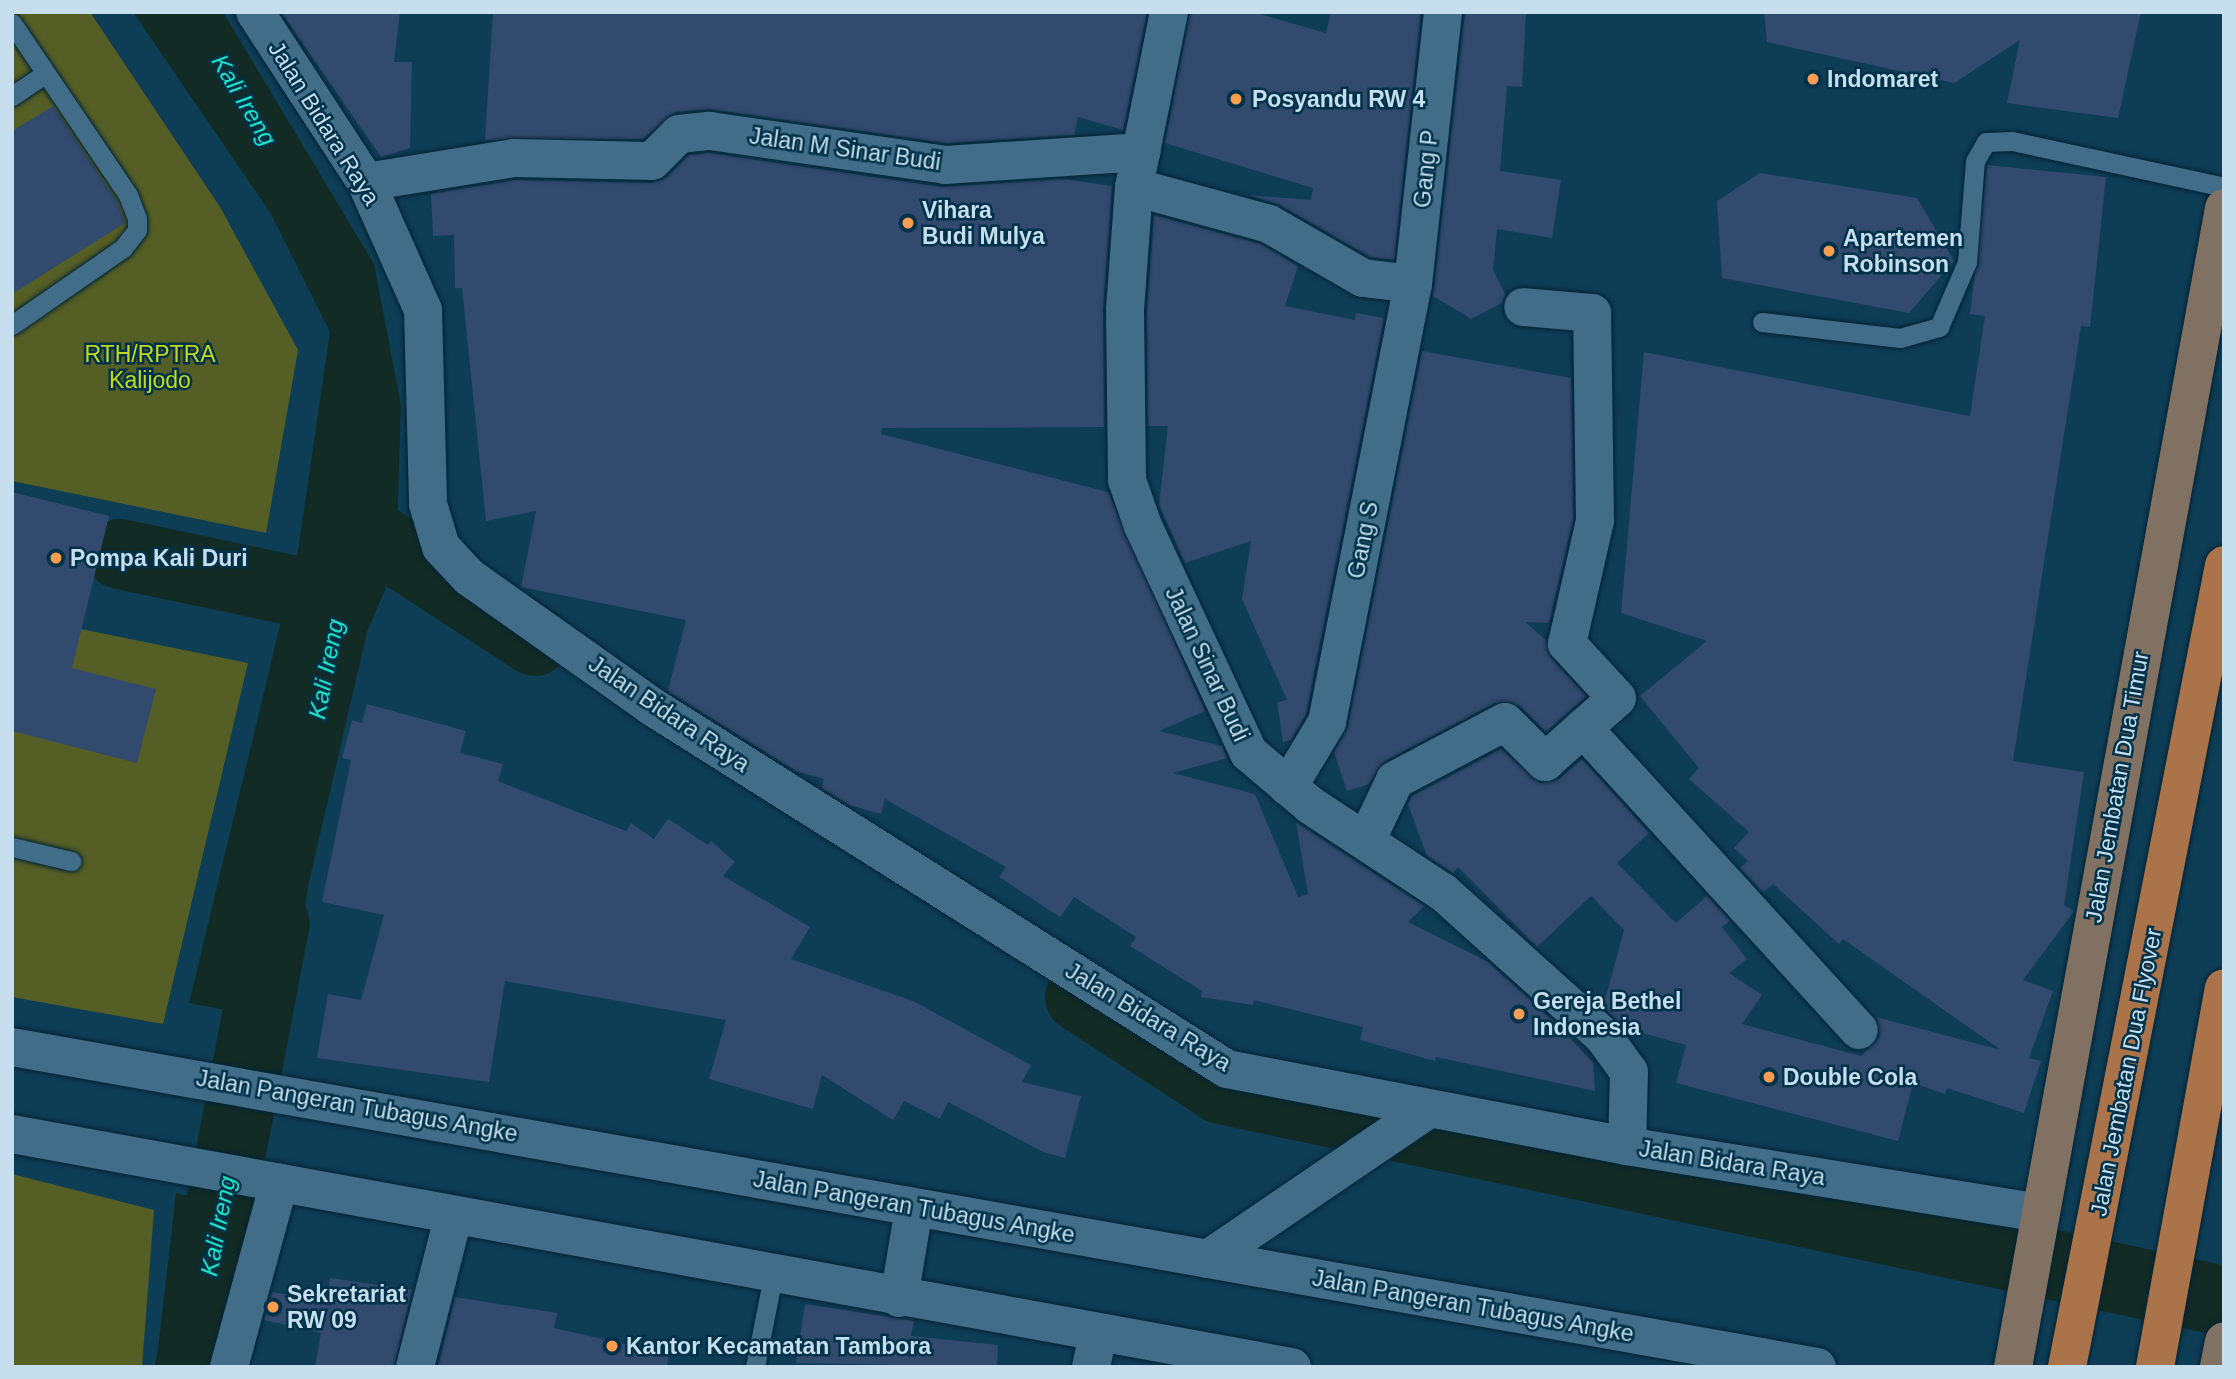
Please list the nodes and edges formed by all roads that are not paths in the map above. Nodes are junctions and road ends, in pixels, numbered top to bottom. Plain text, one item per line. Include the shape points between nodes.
1 (255, 12) edge
2 (1169, 12) edge
3 (1443, 12) edge
4 (12, 23) edge
5 (43, 75) junction
6 (12, 96) edge
7 (1138, 170) junction
8 (366, 182) junction
9 (2224, 187) edge
10 (2224, 208) edge
11 (1413, 284) junction
12 (1523, 307) dead end
13 (1762, 322) dead end
14 (12, 325) edge
15 (2224, 565) edge
16 (1583, 728) junction
17 (1288, 788) junction
18 (1367, 839) junction
19 (12, 847) edge
20 (71, 861) dead end
21 (2224, 988) edge
22 (1859, 1030) dead end
23 (12, 1047) edge
24 (1417, 1117) junction
25 (12, 1134) edge
26 (1627, 1146) junction
27 (269, 1181) junction
28 (914, 1208) junction
29 (2039, 1213) junction
30 (453, 1218) junction
31 (1208, 1259) junction
32 (773, 1276) junction
33 (899, 1298) junction
34 (2224, 1341) edge
35 (1113, 1349) edge
36 (2014, 1357) edge
37 (2219, 1366) edge
38 (229, 1367) edge
39 (415, 1367) edge
40 (755, 1367) edge
41 (1190, 1367) edge
42 (1292, 1367) edge
43 (1817, 1367) edge
44 (2067, 1367) edge
45 (2155, 1367) edge

1 - 8 street, Jalan Bidara Raya
2 - 7 street, Jalan Sinar Budi
3 - 11 street, Gang P
4 - 5 lane
5 - 6 lane
5 - 14 lane via 132,201 137,230 108,260
7 - 8 street, Jalan M Sinar Budi via 945,165 710,131 679,134 658,158 644,161 514,158
7 - 11 street, Jalan M Sinar Budi via 1269,224 1363,278
7 - 17 street, Jalan Sinar Budi via 1125,311 1127,480 1143,526 1249,753
8 - 24 street, Jalan Bidara Raya via 423,310 428,504 441,547 469,577 652,706 1227,1069
9 - 13 lane via 2012,141 1986,142 1975,161 1967,262 1939,327 1900,338
10 - 29 main road, Jalan Jembatan Dua Timur
11 - 17 street, Gang S via 1327,722
12 - 16 street via 1592,313 1595,521 1567,644 1617,698
15 - 44 highway, Jalan Jembatan Dua Flyover
16 - 18 street via 1545,762 1505,722 1395,780
16 - 22 street
17 - 18 street, Jalan Sinar Budi
18 - 26 street, Jalan Sinar Budi via 1444,892 1603,1036 1629,1072
19 - 20 lane
21 - 45 highway
23 - 28 street, Jalan Pangeran Tubagus Angke
24 - 26 street, Jalan Bidara Raya
24 - 31 street
25 - 27 street
26 - 29 street, Jalan Bidara Raya
27 - 30 street
27 - 38 street
28 - 31 street, Jalan Pangeran Tubagus Angke
28 - 33 street
29 - 36 main road, Jalan Jembatan Dua Timur
30 - 32 street
30 - 39 street
31 - 43 street, Jalan Pangeran Tubagus Angke
32 - 33 street
32 - 40 lane
33 - 35 street
34 - 37 main road
35 - 41 street
35 - 42 street

